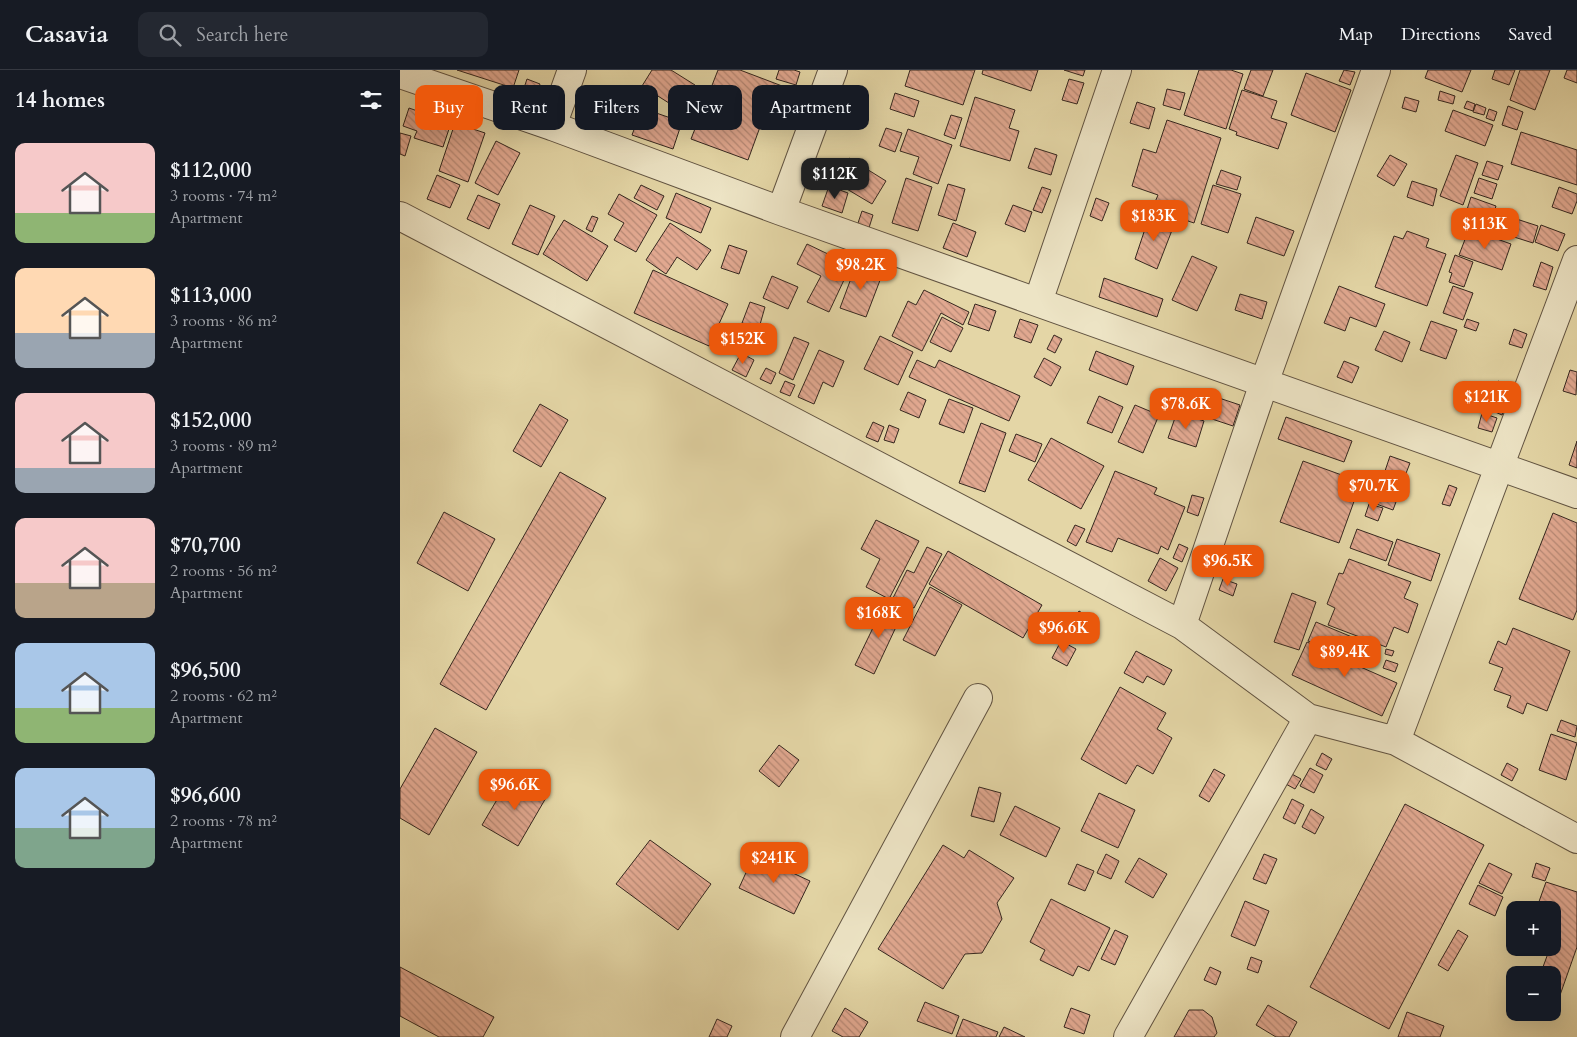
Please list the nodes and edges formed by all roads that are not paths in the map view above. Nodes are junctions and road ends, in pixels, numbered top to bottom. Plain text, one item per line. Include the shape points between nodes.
1 (572, 70) edge
2 (834, 70) edge
3 (1117, 70) edge
4 (1376, 70) edge
5 (400, 74) edge
6 (565, 90) edge
7 (493, 106) edge
8 (563, 130) edge
9 (781, 211) junction
10 (400, 216) edge
11 (1577, 260) edge
12 (1038, 302) junction
13 (1264, 383) junction
14 (1500, 466) junction
15 (1577, 494) edge
16 (1182, 625) junction
17 (978, 698) dead end
18 (1308, 718) junction
19 (1396, 742) junction
20 (1577, 840) edge
21 (795, 1037) edge
22 (1128, 1037) edge

1 - 6 street
2 - 9 street
3 - 12 street
4 - 13 street
5 - 7 street
8 - 9 street
9 - 12 street
10 - 16 street
11 - 14 street
12 - 13 street
13 - 14 street
13 - 16 street
14 - 15 street
14 - 19 street
16 - 18 street
17 - 21 street
18 - 19 street
18 - 22 street
19 - 20 street

